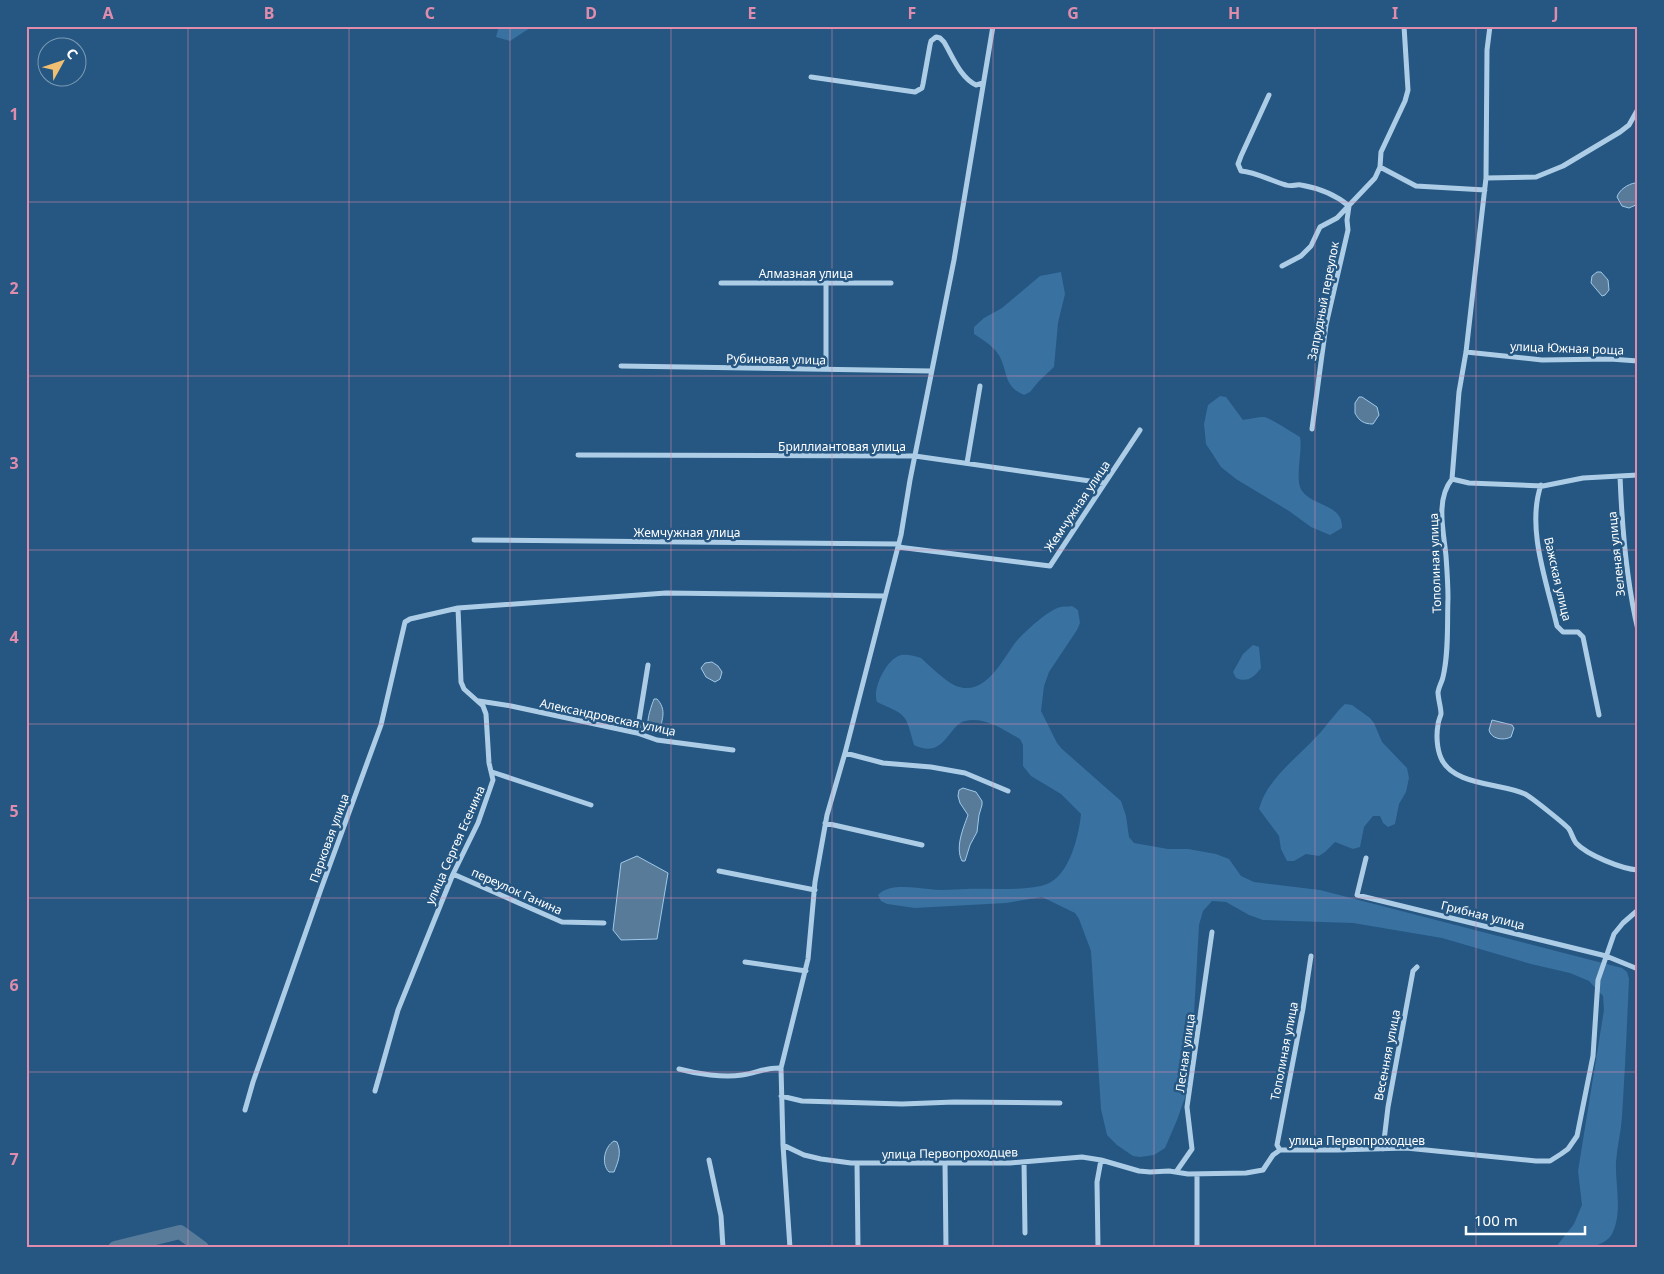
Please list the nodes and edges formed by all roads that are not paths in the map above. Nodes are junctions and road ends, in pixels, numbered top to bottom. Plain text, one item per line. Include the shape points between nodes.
1 (993, 26) edge
2 (1404, 26) edge
3 (1490, 26) edge
4 (811, 77) dead end
5 (983, 83) junction
6 (1269, 95) dead end
7 (1638, 109) edge
8 (1380, 167) junction
9 (1486, 178) junction
10 (1485, 190) junction
11 (1349, 206) junction
12 (1282, 266) dead end
13 (721, 283) dead end
14 (891, 283) dead end
15 (826, 284) junction
16 (1466, 352) junction
17 (1638, 361) edge
18 (621, 366) dead end
19 (826, 370) junction
20 (932, 371) junction
21 (980, 386) dead end
22 (1312, 429) dead end
23 (1140, 430) dead end
24 (578, 455) dead end
25 (915, 456) junction
26 (967, 463) junction
27 (1638, 475) edge
28 (1620, 476) junction
29 (1452, 479) junction
30 (1104, 483) junction
31 (1541, 485) junction
32 (474, 540) dead end
33 (898, 545) junction
34 (885, 596) junction
35 (458, 608) junction
36 (1638, 630) edge
37 (648, 665) dead end
38 (478, 701) junction
39 (1599, 715) dead end
40 (637, 733) junction
41 (733, 750) dead end
42 (845, 753) junction
43 (492, 772) junction
44 (1008, 791) dead end
45 (591, 805) dead end
46 (825, 823) junction
47 (922, 845) dead end
48 (1366, 858) dead end
49 (1638, 870) edge
50 (719, 871) dead end
51 (453, 874) junction
52 (815, 890) junction
53 (1638, 910) edge
54 (604, 923) dead end
55 (1212, 932) dead end
56 (1311, 956) dead end
57 (1606, 956) junction
58 (745, 962) dead end
59 (1417, 966) dead end
60 (1638, 969) edge
61 (806, 971) junction
62 (781, 1068) junction
63 (679, 1069) dead end
64 (375, 1091) dead end
65 (781, 1096) junction
66 (1060, 1103) dead end
67 (245, 1110) dead end
68 (782, 1145) junction
69 (1383, 1149) junction
70 (1280, 1150) junction
71 (709, 1160) dead end
72 (1101, 1160) junction
73 (1024, 1162) junction
74 (945, 1163) junction
75 (857, 1164) junction
76 (1176, 1172) junction
77 (1197, 1174) junction
78 (1025, 1233) dead end
79 (724, 1248) edge
80 (790, 1248) edge
81 (858, 1248) edge
82 (946, 1248) edge
83 (1098, 1248) edge
84 (1197, 1248) edge

1 - 5 street
2 - 8 street via 1408,90 1382,152
3 - 9 street, Тополиная улица
4 - 5 street via 915,92 922,88 931,41 936,37 944,42 963,76 976,85
5 - 20 street
6 - 11 street via 1241,156 1240,171 1289,186 1315,189
7 - 9 street via 1620,132 1563,166 1536,177
8 - 10 street via 1416,186
8 - 11 street via 1375,178
9 - 10 street, Тополиная улица
10 - 16 street, Тополиная улица
11 - 12 street via 1337,218 1320,226 1311,246 1301,256
11 - 22 street, Запрудный переулок via 1348,230 1326,325
13 - 15 street, Алмазная улица
14 - 15 street, Алмазная улица
15 - 19 street
16 - 17 street, улица Южная роща via 1542,360
16 - 29 street, Тополиная улица via 1459,392
18 - 19 street, Рубиновая улица
19 - 20 street, Рубиновая улица
20 - 25 street
21 - 26 street
23 - 30 street, Жемчужная улица
24 - 25 street, Бриллиантовая улица
25 - 26 street, Бриллиантовая улица
25 - 33 street
26 - 30 street, Бриллиантовая улица
27 - 28 street
28 - 31 street
28 - 36 street, Зеленая улица via 1626,562
29 - 31 street via 1469,483
29 - 49 street, Тополиная улица via 1444,500 1442,526 1448,586 1443,677 1438,694 1441,713 1437,744 1441,759 1448,770 1468,779 1528,795 1569,828 1575,842 1586,851
30 - 33 street, Жемчужная улица via 1050,566
31 - 39 street, Важская улица via 1536,498 1539,551 1557,626 1563,632 1578,632 1583,638
32 - 33 street, Жемчужная улица
33 - 34 street
34 - 35 street via 666,593
34 - 42 street
35 - 38 street, улица Сергея Есенина via 462,682 464,689
35 - 67 street, Парковая улица via 405,622 381,725
37 - 40 street
38 - 40 street, Александровская улица
38 - 43 street, улица Сергея Есенина via 486,714
40 - 41 street, Александровская улица via 657,740
42 - 44 street via 883,763 965,773
42 - 46 street
43 - 45 street
43 - 51 street, улица Сергея Есенина via 494,780 488,797
46 - 47 street
46 - 52 street
48 - 57 street, Грибная улица via 1357,895
50 - 52 street
51 - 54 street, переулок Ганина via 562,922
51 - 64 street, улица Сергея Есенина via 398,1010
52 - 61 street
53 - 57 street, улица Первопроходцев via 1614,934
55 - 76 street, Лесная улица via 1187,1107 1192,1149
56 - 70 street, Тополиная улица via 1277,1145
57 - 60 street, Грибная улица
57 - 69 street, улица Первопроходцев via 1598,980 1593,1056 1578,1136 1568,1149 1550,1160 1536,1161 1406,1148
58 - 61 street
59 - 69 street, Весенняя улица via 1413,971
61 - 62 street
62 - 63 street via 764,1068 739,1075
62 - 65 street
65 - 66 street via 802,1101 902,1104
65 - 68 street
68 - 75 street, улица Первопроходцев via 804,1155
68 - 80 street
69 - 70 street, улица Первопроходцев
70 - 77 street, улица Первопроходцев via 1263,1170
71 - 79 street
72 - 73 street, улица Первопроходцев
72 - 76 street, улица Первопроходцев via 1139,1172
72 - 83 street via 1097,1182
73 - 74 street, улица Первопроходцев
73 - 78 street
74 - 75 street, улица Первопроходцев
74 - 82 street
75 - 81 street
76 - 77 street, улица Первопроходцев
77 - 84 street

